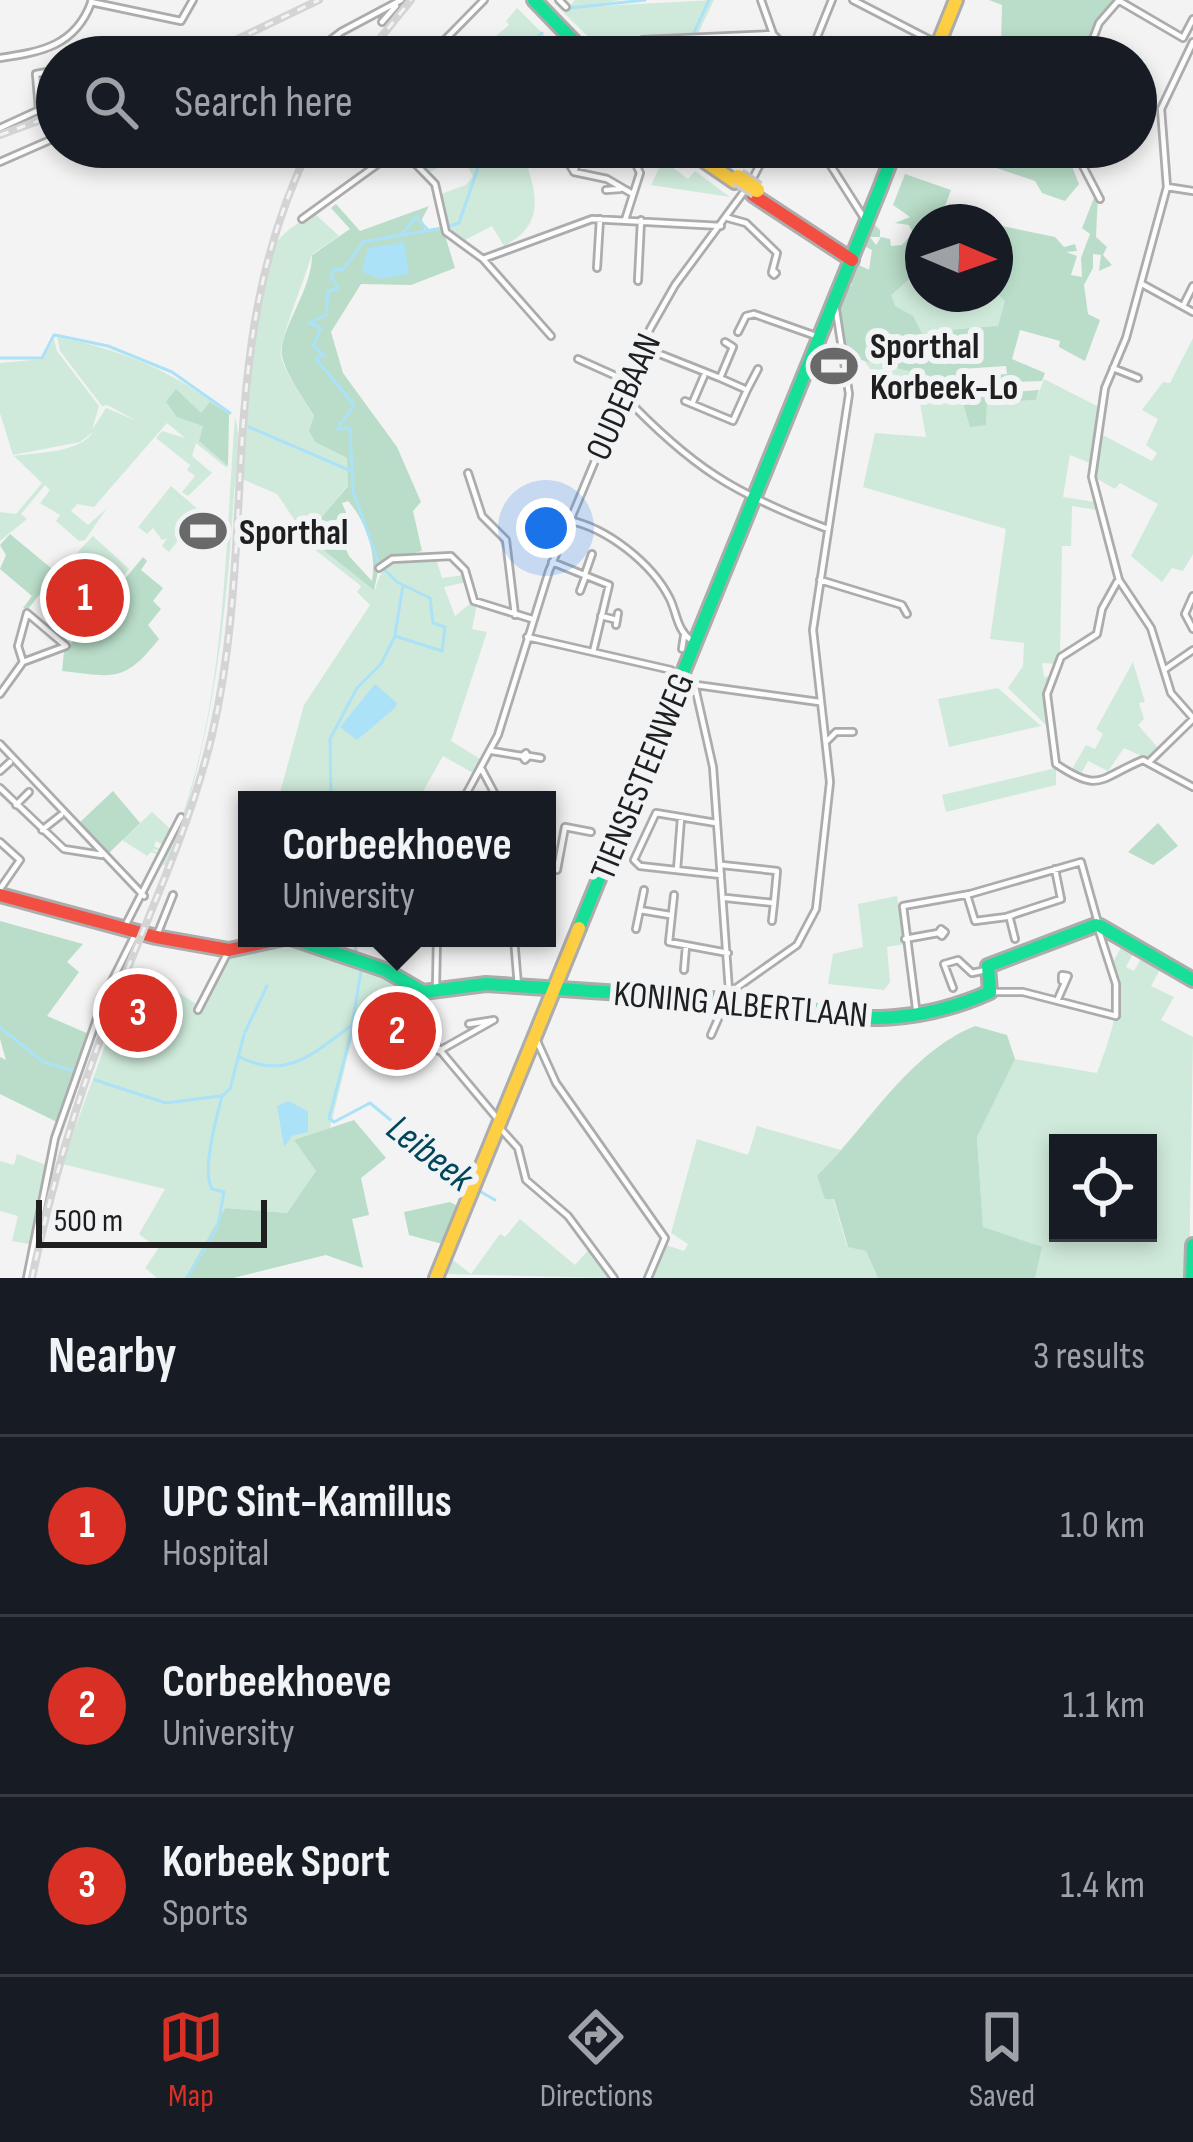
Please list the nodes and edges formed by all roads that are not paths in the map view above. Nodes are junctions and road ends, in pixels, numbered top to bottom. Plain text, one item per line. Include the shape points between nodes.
1 (193, 0) edge
2 (484, 0) edge
3 (538, 0) edge
4 (559, 0) edge
5 (761, 0) edge
6 (832, 0) edge
7 (853, 0) edge
8 (956, 0) edge
9 (1118, 0) edge
10 (91, 1) edge
11 (401, 1) edge
12 (566, 8) dead end
13 (1193, 19) edge
14 (382, 22) dead end
15 (773, 34) joint
16 (67, 36) edge
17 (336, 36) edge
18 (449, 36) edge
19 (573, 36) edge
20 (729, 36) edge
21 (817, 36) edge
22 (912, 36) edge
23 (942, 36) edge
24 (1092, 36) edge
25 (1193, 42) edge
26 (36, 50) edge
27 (0, 58) edge
28 (36, 111) edge
29 (0, 128) edge
30 (36, 146) edge
31 (0, 162) edge
32 (372, 168) edge
33 (419, 168) edge
34 (572, 168) edge
35 (576, 168) edge
36 (639, 168) edge
37 (717, 168) edge
38 (721, 168) edge
39 (757, 168) edge
40 (833, 168) edge
41 (888, 168) edge
42 (1083, 168) edge
43 (574, 172) junction
44 (736, 180) junction
45 (881, 186) junction
46 (1167, 187) junction
47 (620, 189) junction
48 (606, 190) dead end
49 (1193, 191) edge
50 (631, 193) junction
51 (1100, 199) dead end
52 (728, 218) junction
53 (865, 218) junction
54 (302, 219) dead end
55 (600, 219) junction
56 (625, 220) junction
57 (641, 220) junction
58 (722, 226) junction
59 (851, 257) junction
60 (483, 259) junction
61 (597, 268) dead end
62 (772, 272) dead end
63 (638, 281) dead end
64 (1142, 284) junction
65 (1193, 286) edge
66 (1183, 306) junction
67 (831, 307) junction
68 (1193, 312) edge
69 (739, 332) dead end
70 (551, 336) dead end
71 (819, 337) junction
72 (724, 343) dead end
73 (642, 347) junction
74 (578, 359) dead end
75 (758, 368) dead end
76 (1114, 368) junction
77 (704, 375) junction
78 (720, 378) junction
79 (1138, 378) dead end
80 (627, 381) junction
81 (747, 391) junction
82 (622, 394) junction
83 (468, 473) dead end
84 (750, 494) junction
85 (568, 520) junction
86 (828, 529) junction
87 (592, 554) dead end
88 (552, 562) junction
89 (379, 568) dead end
90 (585, 574) junction
91 (820, 580) junction
92 (1119, 580) junction
93 (580, 590) dead end
94 (1193, 596) edge
95 (907, 614) dead end
96 (515, 615) junction
97 (601, 616) junction
98 (532, 619) junction
99 (617, 619) dead end
100 (1193, 629) edge
101 (527, 637) junction
102 (687, 642) junction
103 (1193, 650) edge
104 (593, 652) junction
105 (23, 662) junction
106 (1163, 670) junction
107 (675, 676) junction
108 (695, 687) junction
109 (0, 694) edge
110 (819, 702) junction
111 (1193, 718) edge
112 (854, 732) dead end
113 (826, 743) junction
114 (0, 744) edge
115 (490, 751) junction
116 (541, 758) dead end
117 (9, 762) dead end
118 (1149, 762) junction
119 (480, 766) junction
120 (0, 771) edge
121 (1193, 787) edge
122 (0, 788) edge
123 (468, 791) edge
124 (493, 791) edge
125 (29, 792) dead end
126 (16, 805) junction
127 (61, 815) dead end
128 (181, 818) dead end
129 (681, 818) junction
130 (716, 823) junction
131 (42, 830) junction
132 (591, 832) dead end
133 (0, 842) edge
134 (556, 847) edge
135 (102, 855) junction
136 (722, 865) junction
137 (1055, 869) junction
138 (677, 870) junction
139 (723, 876) junction
140 (644, 890) dead end
141 (0, 892) edge
142 (173, 895) dead end
143 (674, 895) dead end
144 (967, 895) junction
145 (144, 896) junction
146 (726, 898) junction
147 (774, 904) junction
148 (640, 910) junction
149 (670, 915) junction
150 (1010, 917) junction
151 (772, 921) dead end
152 (1098, 926) junction
153 (130, 929) junction
154 (636, 929) dead end
155 (938, 933) dead end
156 (156, 937) junction
157 (905, 939) junction
158 (1015, 939) dead end
159 (686, 946) junction
160 (238, 947) edge
161 (315, 947) edge
162 (435, 947) edge
163 (515, 947) edge
164 (230, 950) junction
165 (728, 953) junction
166 (684, 970) dead end
167 (986, 970) junction
168 (1193, 980) edge
169 (1062, 981) dead end
170 (518, 986) junction
171 (555, 987) junction
172 (953, 988) dead end
173 (428, 991) junction
174 (990, 992) junction
175 (727, 997) junction
176 (1057, 1001) junction
177 (198, 1010) dead end
178 (504, 1013) dead end
179 (465, 1016) dead end
180 (917, 1016) junction
181 (470, 1027) junction
182 (711, 1034) dead end
183 (535, 1036) junction
184 (439, 1051) junction
185 (498, 1126) junction
186 (1193, 1245) edge
187 (27, 1278) edge
188 (436, 1278) edge
189 (614, 1278) edge
190 (648, 1278) edge
191 (1192, 1278) edge

1 - 10 street via 181,21
2 - 18 street
3 - 19 main road
4 - 12 street
5 - 15 street
6 - 21 street
7 - 22 street
8 - 23 main road
9 - 13 street via 1183,38
9 - 24 street
10 - 16 street
11 - 14 street
11 - 17 street
15 - 20 street
25 - 46 street via 1161,110
26 - 27 street
28 - 29 street
30 - 31 street
32 - 54 street
33 - 60 street via 435,184 446,232
34 - 43 street
35 - 43 street
36 - 50 street
37 - 44 main road
38 - 44 main road
39 - 52 street, OUDEBAAN
40 - 53 street
41 - 45 main road, TIENSESTEENWEG
42 - 51 street
43 - 47 street
44 - 59 main road, bridge
45 - 53 main road, TIENSESTEENWEG
45 - 59 main road, TIENSESTEENWEG
46 - 49 street
46 - 64 street
47 - 48 street
47 - 50 street
50 - 56 street
52 - 58 street, OUDEBAAN
52 - 62 street via 748,224 777,253
53 - 59 main road, TIENSESTEENWEG
55 - 56 street
55 - 60 street
55 - 61 street
56 - 57 street
57 - 58 street
57 - 63 street
58 - 73 street, OUDEBAAN via 675,285
59 - 67 main road, TIENSESTEENWEG
60 - 70 street
64 - 66 street
64 - 76 street
65 - 66 street
66 - 68 street
67 - 71 main road, TIENSESTEENWEG
67 - 86 street via 849,394
69 - 71 street via 754,314
71 - 84 main road, TIENSESTEENWEG
72 - 78 street via 734,347
73 - 77 street
73 - 80 street, OUDEBAAN
74 - 80 street
75 - 81 street
76 - 79 street
76 - 92 street via 1092,477
77 - 78 street
77 - 81 street via 688,402 733,422
78 - 81 street
80 - 82 street, OUDEBAAN
82 - 84 street via 681,452
82 - 85 street, OUDEBAAN
83 - 96 street via 482,516 506,540
84 - 86 street
84 - 102 main road, TIENSESTEENWEG
85 - 88 street, OUDEBAAN
85 - 102 street via 600,530 654,577
86 - 91 street
87 - 90 street
88 - 90 street
88 - 98 street, OUDEBAAN
89 - 96 street via 392,559 456,558 474,601
90 - 93 street
90 - 97 street via 609,585
91 - 95 street via 902,605
91 - 110 street via 812,643
92 - 106 street via 1151,628
92 - 118 street via 1097,634 1065,652 1047,694 1056,764 1088,783
94 - 100 street via 1185,614
96 - 98 street
97 - 99 street
97 - 104 street
98 - 101 street, OUDEBAAN
101 - 104 street
101 - 115 street, OUDEBAAN
102 - 107 main road, TIENSESTEENWEG
103 - 106 street
104 - 107 street
105 - 105 street via 66,646 27,613 18,646
105 - 109 street
106 - 111 street
107 - 108 street
107 - 171 main road, TIENSESTEENWEG
108 - 110 street
108 - 130 street
110 - 113 street
111 - 118 street
112 - 113 street via 836,732
113 - 175 street via 830,791 812,923 791,951
114 - 135 street
115 - 116 street
115 - 119 street, OUDEBAAN
117 - 120 street
118 - 121 street
119 - 123 street, OUDEBAAN
119 - 124 street
122 - 126 street
125 - 126 street
126 - 131 street
127 - 131 street
128 - 145 street
129 - 130 street
129 - 138 street
129 - 138 street via 653,815 634,860
130 - 136 street
131 - 135 street via 71,852
132 - 134 street via 565,827
133 - 141 street via 20,860
135 - 145 street
136 - 139 street
136 - 147 street via 777,872
137 - 144 street
137 - 150 street via 1061,899
137 - 152 street via 1081,862
138 - 139 street
139 - 146 street
140 - 148 street
141 - 153 main road
142 - 156 street
143 - 149 street
144 - 150 street via 978,923
144 - 157 street via 903,906
145 - 153 street
146 - 147 street
146 - 165 street
147 - 151 street
148 - 149 street
148 - 154 street
149 - 159 street via 669,942
150 - 158 street
152 - 167 main road
152 - 168 main road
152 - 176 street, KONING ALBERTLAAN via 1116,984 1116,1016
153 - 156 main road
153 - 187 street via 62,1117
155 - 157 street
156 - 164 main road
157 - 180 street
159 - 165 street
159 - 166 street
160 - 164 main road
161 - 173 main road
162 - 173 street
163 - 170 street
164 - 177 street
165 - 175 street
167 - 172 street via 972,973 958,959 944,964
167 - 174 main road
169 - 176 street
170 - 171 main road, KONING ALBERTLAAN
170 - 173 main road, KONING ALBERTLAAN
171 - 175 main road, KONING ALBERTLAAN
171 - 183 main road, TIENSESTEENWEG
173 - 184 street via 424,1018
174 - 176 street, KONING ALBERTLAAN
174 - 180 main road, KONING ALBERTLAAN
175 - 180 main road, KONING ALBERTLAAN via 821,1016
175 - 182 street
178 - 181 street
179 - 181 street
181 - 184 street
183 - 185 main road, TIENSESTEENWEG
183 - 190 street via 556,1083 665,1238
184 - 185 street
185 - 188 main road, TIENSESTEENWEG
185 - 189 street via 518,1148 526,1180 568,1216
186 - 191 main road

